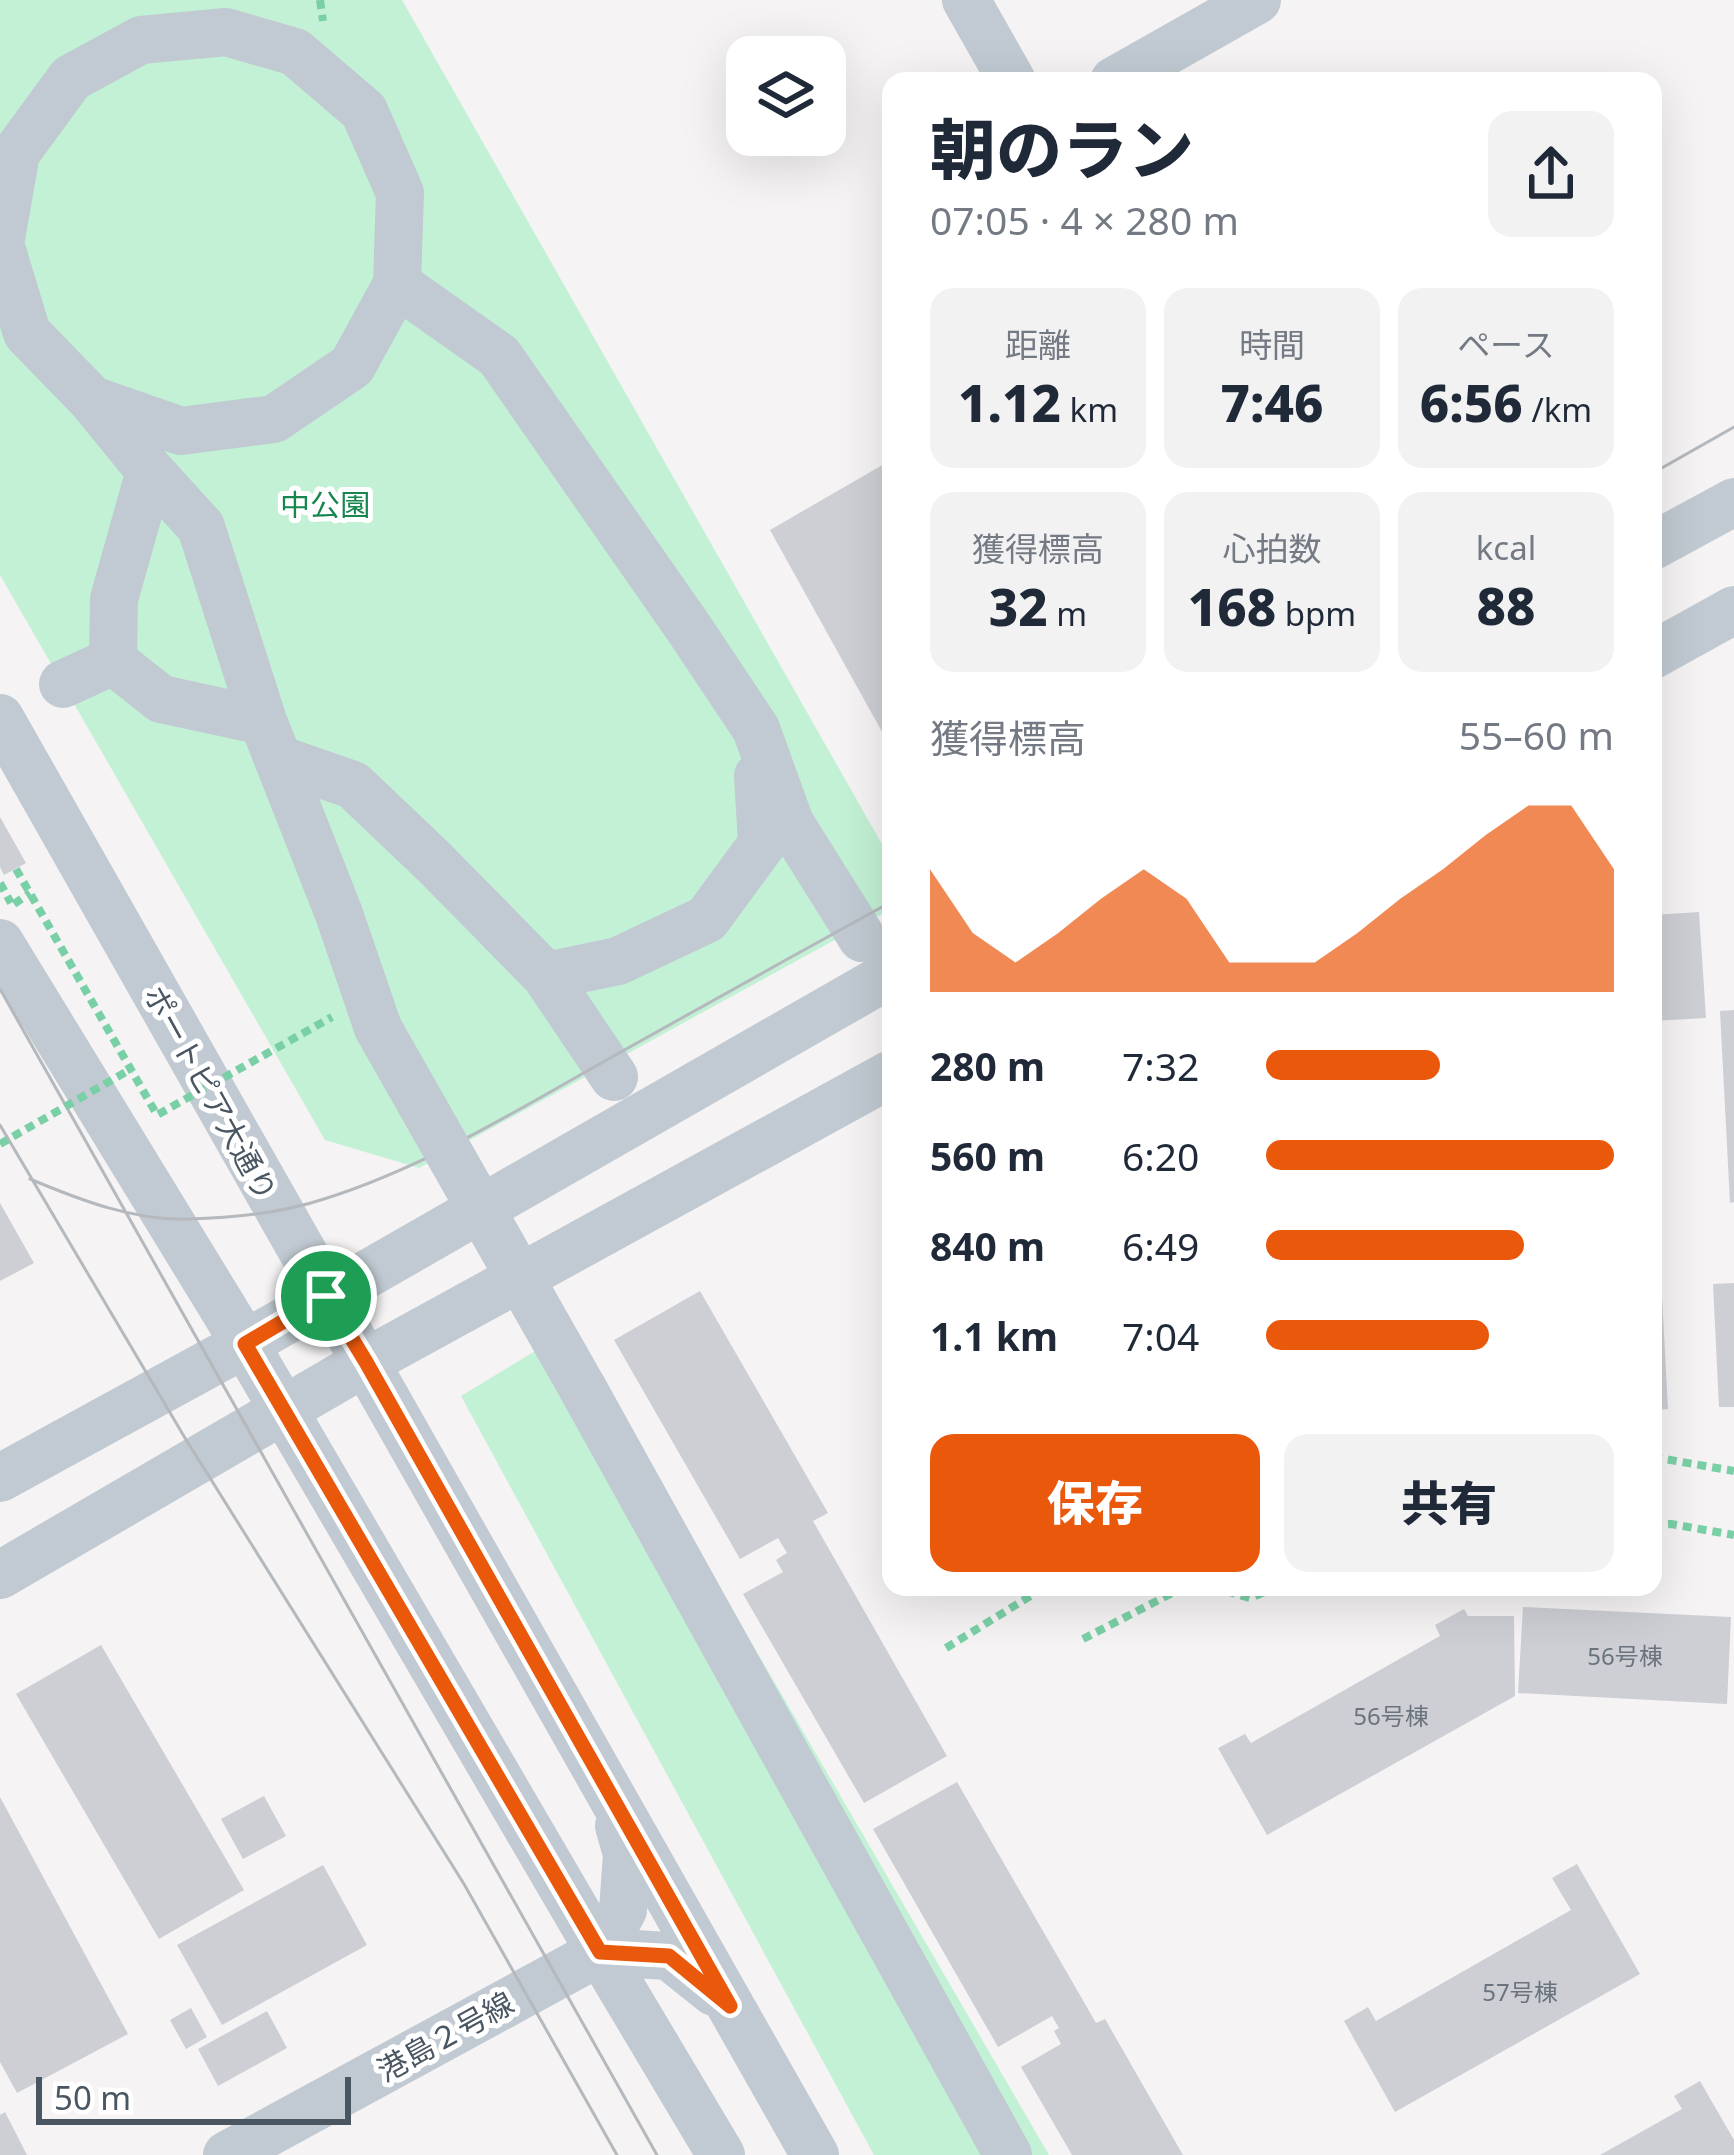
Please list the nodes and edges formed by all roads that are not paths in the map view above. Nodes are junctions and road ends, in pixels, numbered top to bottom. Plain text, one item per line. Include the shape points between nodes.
1 (966, 0) edge
2 (1257, 0) edge
3 (130, 20) edge
4 (1007, 72) edge
5 (1130, 72) edge
6 (71, 78) junction
7 (0, 120) edge
8 (0, 244) edge
9 (397, 284) junction
10 (92, 400) junction
11 (150, 471) junction
12 (1734, 502) edge
13 (1662, 541) edge
14 (1734, 610) edge
15 (1662, 651) edge
16 (113, 661) junction
17 (63, 684) dead end
18 (0, 718) edge
19 (756, 729) junction
20 (271, 740) junction
21 (0, 943) edge
22 (876, 956) edge
23 (546, 976) junction
24 (614, 1077) dead end
25 (882, 1079) edge
26 (326, 1296) junction
27 (245, 1344) junction
28 (366, 1362) junction
29 (284, 1410) junction
30 (0, 1478) edge
31 (0, 1575) edge
32 (609, 1792) junction
33 (600, 1952) junction
34 (730, 2006) junction
35 (226, 2155) edge
36 (721, 2155) edge
37 (815, 2155) edge
38 (1008, 2155) edge

1 - 4 street
2 - 5 street
3 - 6 street
3 - 9 street via 226,32 295,52 364,111 400,193
6 - 7 street
6 - 8 street via 16,153
8 - 10 street via 28,333
9 - 10 street via 352,366 274,419 181,431
9 - 19 street via 499,356
10 - 11 street
11 - 16 street via 114,599
11 - 20 street via 201,527
12 - 13 street
14 - 15 street
16 - 17 street
16 - 20 street via 160,699
18 - 26 street, ポートピア大通り
19 - 22 street via 790,823
19 - 23 street via 762,844 707,919 618,961
20 - 23 street via 353,785
20 - 38 street, bridge via 339,914 355,1023 584,1389
21 - 27 street
22 - 26 street
23 - 24 street
25 - 28 street
26 - 27 street
26 - 28 street, ポートピア大通り
27 - 29 street
27 - 30 street
28 - 29 street
28 - 32 street, ポートピア大通り
29 - 31 street
29 - 33 street
32 - 33 street via 627,1854 623,1910
32 - 34 street, ポートピア大通り
33 - 34 street via 669,1956
33 - 35 street, 港島２号線
33 - 36 street
34 - 37 street, ポートピア大通り

